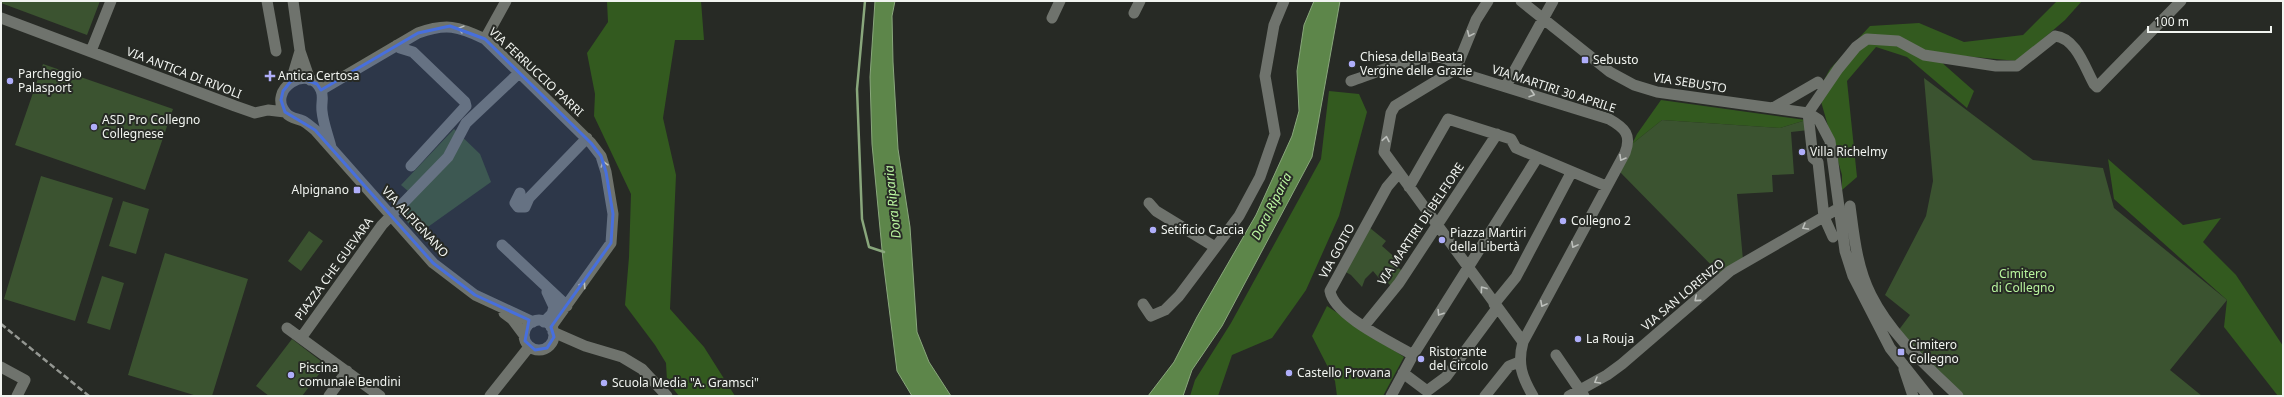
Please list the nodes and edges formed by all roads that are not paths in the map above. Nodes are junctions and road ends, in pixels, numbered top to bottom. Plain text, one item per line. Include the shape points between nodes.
1 (110, 1) edge
2 (267, 1) edge
3 (293, 1) edge
4 (506, 1) edge
5 (1060, 1) edge
6 (1140, 1) edge
7 (1284, 1) edge
8 (1488, 1) edge
9 (1521, 1) edge
10 (1553, 1) edge
11 (2181, 1) edge
12 (1134, 13) dead end
13 (1542, 17) junction
14 (1, 18) edge
15 (1052, 18) dead end
16 (485, 39) junction
17 (399, 46) junction
18 (276, 51) dead end
19 (300, 51) junction
20 (91, 52) junction
21 (417, 65) dead end
22 (1456, 69) junction
23 (519, 72) junction
24 (310, 80) junction
25 (291, 81) junction
26 (1352, 81) dead end
27 (1818, 82) dead end
28 (1506, 86) junction
29 (321, 90) junction
30 (281, 100) junction
31 (1773, 108) junction
32 (321, 109) junction
33 (268, 110) junction
34 (285, 112) junction
35 (1808, 113) junction
36 (303, 120) junction
37 (1498, 134) junction
38 (587, 138) junction
39 (331, 147) junction
40 (1537, 158) junction
41 (411, 166) dead end
42 (1399, 173) junction
43 (1571, 173) junction
44 (1606, 186) junction
45 (1409, 187) junction
46 (520, 193) dead end
47 (1149, 203) dead end
48 (1844, 207) junction
49 (390, 216) junction
50 (1824, 217) junction
51 (1437, 225) junction
52 (1833, 237) dead end
53 (502, 244) dead end
54 (1215, 247) junction
55 (1468, 268) junction
56 (541, 284) junction
57 (491, 303) junction
58 (1143, 304) dead end
59 (567, 306) junction
60 (1496, 306) junction
61 (545, 326) junction
62 (1364, 326) junction
63 (287, 328) dead end
64 (524, 335) junction
65 (301, 338) junction
66 (1523, 342) junction
67 (551, 344) junction
68 (585, 346) junction
69 (529, 347) junction
70 (1413, 355) junction
71 (1556, 355) dead end
72 (1519, 362) junction
73 (1, 367) edge
74 (1904, 369) junction
75 (347, 371) junction
76 (1403, 373) junction
77 (1582, 393) edge
78 (17, 396) edge
79 (329, 396) edge
80 (380, 396) edge
81 (490, 396) edge
82 (668, 396) edge
83 (1391, 396) edge
84 (1485, 396) edge
85 (1533, 396) edge
86 (1568, 396) edge
87 (1913, 396) edge
88 (1928, 396) edge
89 (1958, 396) edge

1 - 20 street
2 - 18 street
3 - 19 street
4 - 16 street
5 - 15 street
6 - 12 street
7 - 54 street via 1274,25 1265,76 1275,134 1260,177 1239,216
8 -> 22 street via 1476,20
9 - 13 street, VIA SEBUSTO
10 - 13 street
11 - 35 street via 2098,87 2071,43 2064,37 2055,36 2017,66 1996,66 1924,55 1898,40 1867,39 1838,69
13 - 28 street
13 - 31 street, VIA SEBUSTO via 1610,72 1634,85 1657,92
14 - 20 street, VIA ANTICA DI RIVOLI
16 -> 17 street, VIA FERRUCCIO PARRI via 467,30 450,26 434,27 418,33
16 - 23 street, VIA FERRUCCIO PARRI
17 - 21 street
17 - 29 street, VIA FERRUCCIO PARRI
17 - 41 street via 413,52 465,102 466,106
19 - 24 street
19 - 25 street
20 - 33 street, VIA ANTICA DI RIVOLI via 256,113
22 - 26 street, VIA MARTIRI 30 APRILE via 1448,59 1436,56 1400,64
22 - 28 street, VIA MARTIRI 30 APRILE via 1464,74
42 -> 22 street via 1384,152 1391,113 1395,106
23 - 38 street, VIA FERRUCCIO PARRI
23 - 49 street, PIAZZA CHE GUEVARA via 466,123 448,157
24 - 25 street via 301,78
24 - 29 street
25 - 30 street via 283,90
27 - 31 street
28 -> 44 street, VIA MARTIRI 30 APRILE via 1595,114 1620,125 1629,144
29 - 32 street
30 - 33 street
30 - 34 street
31 - 35 street, VIA SEBUSTO
32 - 36 street via 313,118
32 - 39 street
33 - 34 street, VIA ANTICA DI RIVOLI
34 - 36 street via 292,118
35 - 48 street via 1820,120 1830,142
35 - 50 street via 1813,158 1818,162
36 - 39 street, VIA ALPIGNANO
37 - 40 street via 1511,139 1516,148
37 - 45 street via 1448,119
37 - 51 street, VIA MARTIRI DI BELFIORE
38 - 46 street via 529,198 525,207 515,203
59 -> 38 street, VIA FERRUCCIO PARRI via 611,243 613,230 606,172 601,156
39 - 49 street, VIA ALPIGNANO
40 - 43 street
40 - 55 street
42 - 45 street
42 - 62 street, VIA GOITO via 1387,187 1330,292 1336,304
43 - 44 street
43 - 60 street via 1516,277
44 -> 66 street, VIA MARTIRI 30 APRILE
45 - 51 street
47 - 54 street via 1156,211
48 - 50 street, VIA SAN LORENZO
48 - 74 street via 1845,251 1853,276 1890,348
48 - 89 street via 1870,294 1892,330
49 - 57 street, VIA ALPIGNANO via 433,263 469,291
49 - 65 street, PIAZZA CHE GUEVARA
50 - 52 street
50 -> 77 street, VIA SAN LORENZO via 1730,271 1622,364
51 - 55 street
51 - 62 street, VIA MARTIRI DI BELFIORE via 1399,283
53 - 56 street
54 - 58 street via 1179,296 1165,310 1151,316
60 -> 55 street
55 -> 70 street
56 - 59 street
56 - 61 street via 554,307
57 - 61 street, VIA ALPIGNANO
57 - 64 street, VIA ALPIGNANO via 512,319
59 - 61 street, VIA FERRUCCIO PARRI
60 - 66 street
60 - 76 street via 1446,377 1427,391
61 - 64 street via 526,328
61 - 67 street
61 - 68 street, VIA ALPIGNANO
62 - 70 street, VIA GOITO
63 - 65 street, PIAZZA CHE GUEVARA
64 - 69 street
65 - 75 street, PIAZZA CHE GUEVARA
66 - 72 street, VIA MARTIRI 30 APRILE
67 - 68 street, VIA ALPIGNANO
67 - 69 street via 541,350
68 - 82 street, VIA ALPIGNANO via 612,353 633,363
69 - 81 street
70 - 76 street
71 - 77 street
72 - 84 street via 1509,366
72 - 85 street via 1521,374
73 - 78 street via 25,380
74 - 87 street
74 - 88 street via 1913,375
75 - 79 street
75 - 80 street, PIAZZA CHE GUEVARA
76 - 83 street
77 - 86 street, VIA SAN LORENZO

